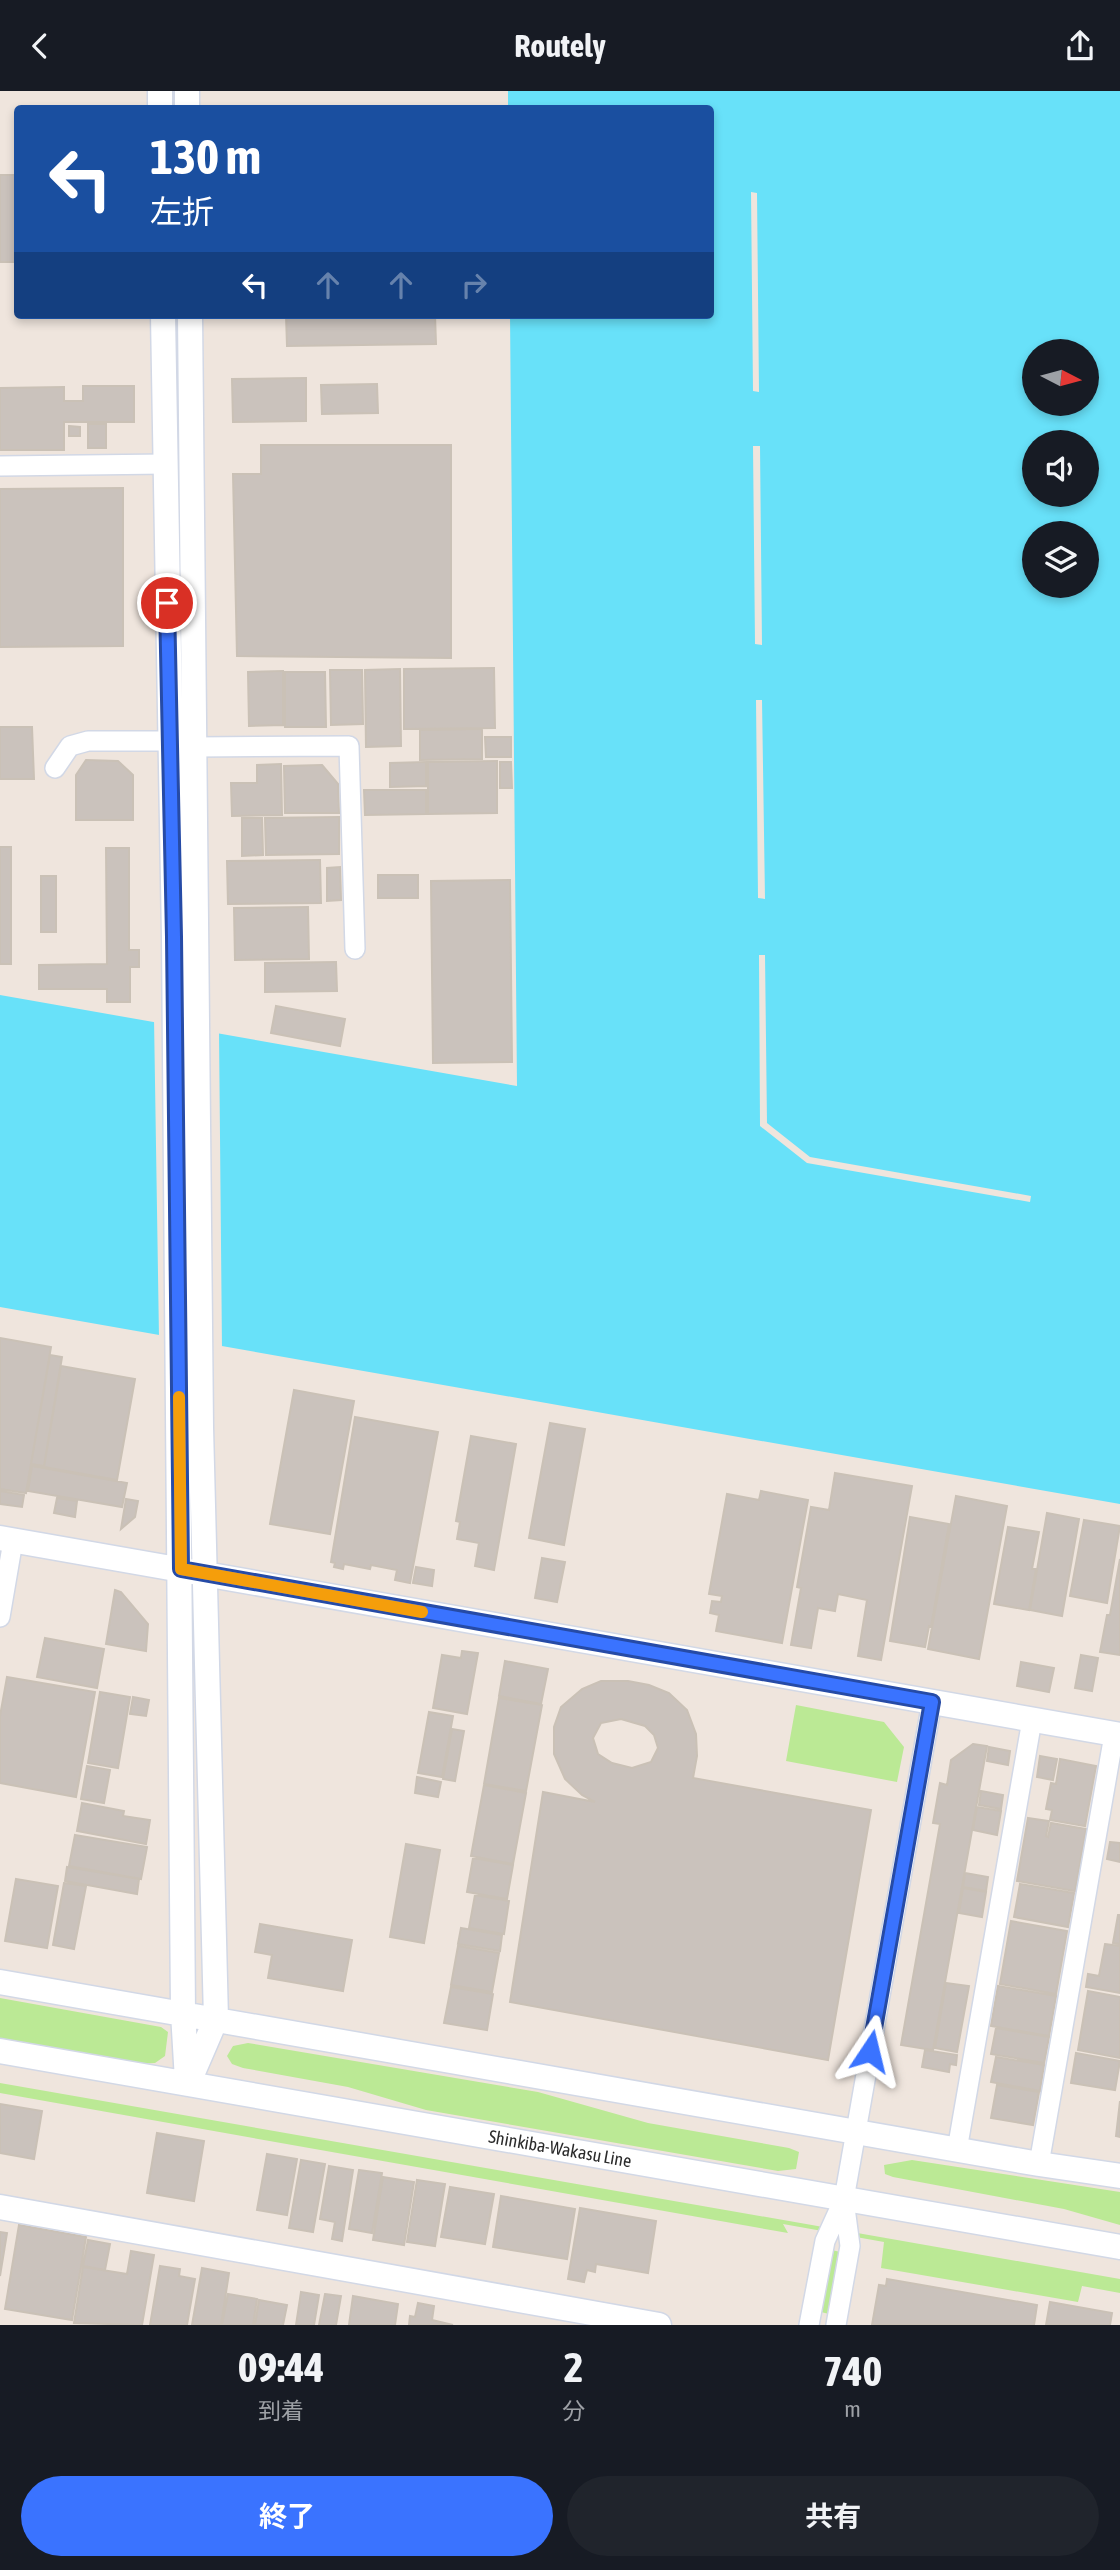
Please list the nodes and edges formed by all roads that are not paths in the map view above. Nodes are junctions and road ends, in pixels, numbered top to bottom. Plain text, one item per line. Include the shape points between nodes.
1 (163, 319) edge
2 (190, 319) edge
3 (166, 464) junction
4 (0, 466) edge
5 (169, 741) junction
6 (196, 747) junction
7 (55, 768) dead end
8 (186, 939) junction
9 (355, 949) dead end
10 (190, 1425) junction
11 (7, 1539) edge
12 (181, 1569) junction
13 (206, 1574) junction
14 (0, 1617) edge
15 (932, 1702) junction
16 (1032, 1720) junction
17 (1117, 1735) edge
18 (0, 1982) edge
19 (184, 2013) junction
20 (216, 2019) junction
21 (0, 2051) edge
22 (188, 2084) junction
23 (855, 2132) junction
24 (957, 2150) junction
25 (1039, 2164) junction
26 (1120, 2176) edge
27 (844, 2199) junction
28 (0, 2207) edge
29 (1120, 2247) edge
30 (659, 2325) edge
31 (809, 2325) edge
32 (836, 2325) edge

1 - 3 street
2 - 6 street
3 - 4 street
3 - 5 street
5 - 6 street
5 - 7 street via 88,741 70,747
5 - 8 street
6 - 8 street
6 - 9 street via 349,746
8 - 10 street
10 - 12 street
10 - 13 street
11 - 12 street
11 - 14 street
12 - 13 street
12 - 19 street
13 - 15 street
13 - 20 street
15 - 16 street
15 - 23 street
16 - 17 street
16 - 24 street
17 - 25 street
18 - 19 street
19 - 20 street
19 - 22 street
20 - 22 street
20 - 23 street
21 - 22 street, Shinkiba-Wakasu Line
22 - 27 street, Shinkiba-Wakasu Line
23 - 24 street
23 - 27 street
24 - 25 street
25 - 26 street
27 - 29 street, Shinkiba-Wakasu Line
27 - 31 street via 824,2241
27 - 32 street via 850,2245
28 - 30 street

